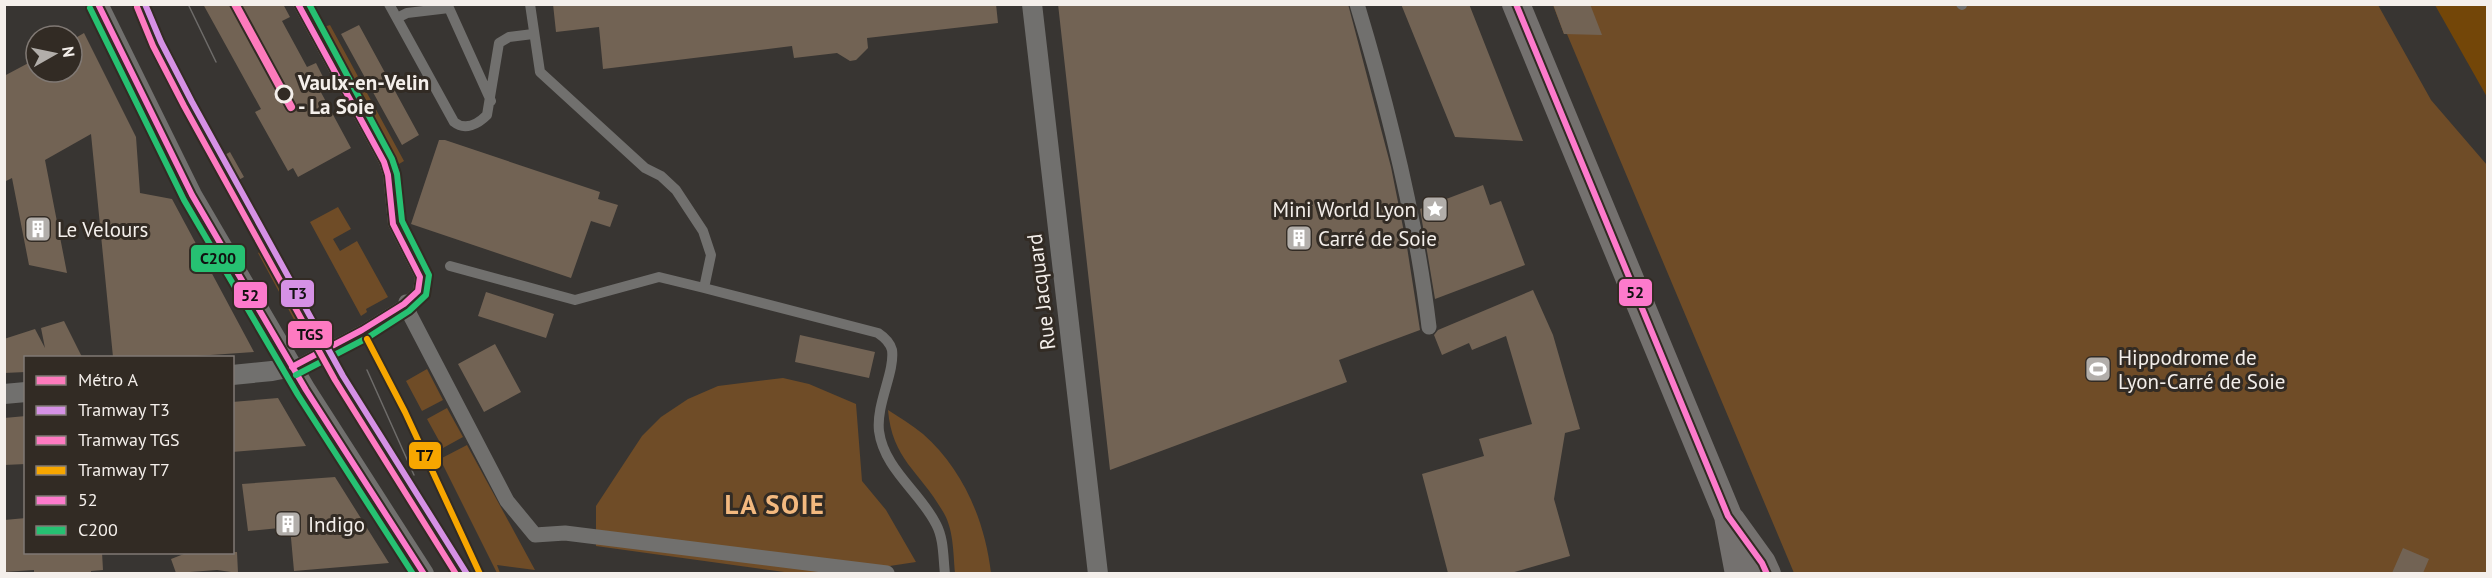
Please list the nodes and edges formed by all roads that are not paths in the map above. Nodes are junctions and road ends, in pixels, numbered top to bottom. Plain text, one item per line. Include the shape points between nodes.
1 (98, 4) edge
2 (298, 4) edge
3 (389, 4) edge
4 (530, 4) edge
5 (1032, 4) edge
6 (1357, 4) edge
7 (1516, 4) edge
8 (397, 18) junction
9 (533, 34) junction
10 (491, 102) junction
11 (450, 266) dead end
12 (704, 288) junction
13 (406, 303) junction
14 (1429, 327) dead end
15 (292, 367) junction
16 (234, 375) edge
17 (24, 392) edge
18 (4, 394) edge
19 (1728, 516) junction
20 (423, 573) edge
21 (887, 573) edge
22 (945, 573) edge
23 (1098, 573) edge
24 (1739, 573) edge
25 (1767, 573) edge

1 - 15 street via 192,195
2 - 13 lane via 384,162 393,224 420,277 418,291
3 - 8 lane
4 - 9 lane
5 - 23 street, Rue Jacquard
6 - 14 street via 1418,241
7 - 19 main road
8 - 10 lane via 407,13 449,8
8 - 10 lane via 454,122 462,127 474,125 487,115
9 - 10 lane via 508,37 499,43
9 - 12 lane via 540,72 545,78 645,168 676,190 707,241 710,264
11 - 12 lane via 575,300 659,277
12 - 22 lane via 878,333 889,342 892,357 880,406 879,432 891,463 936,523
13 - 15 lane
13 - 21 street via 507,501 535,535 565,533
15 - 16 street
15 - 20 street
17 - 18 street
19 - 24 main road
19 - 25 main road

